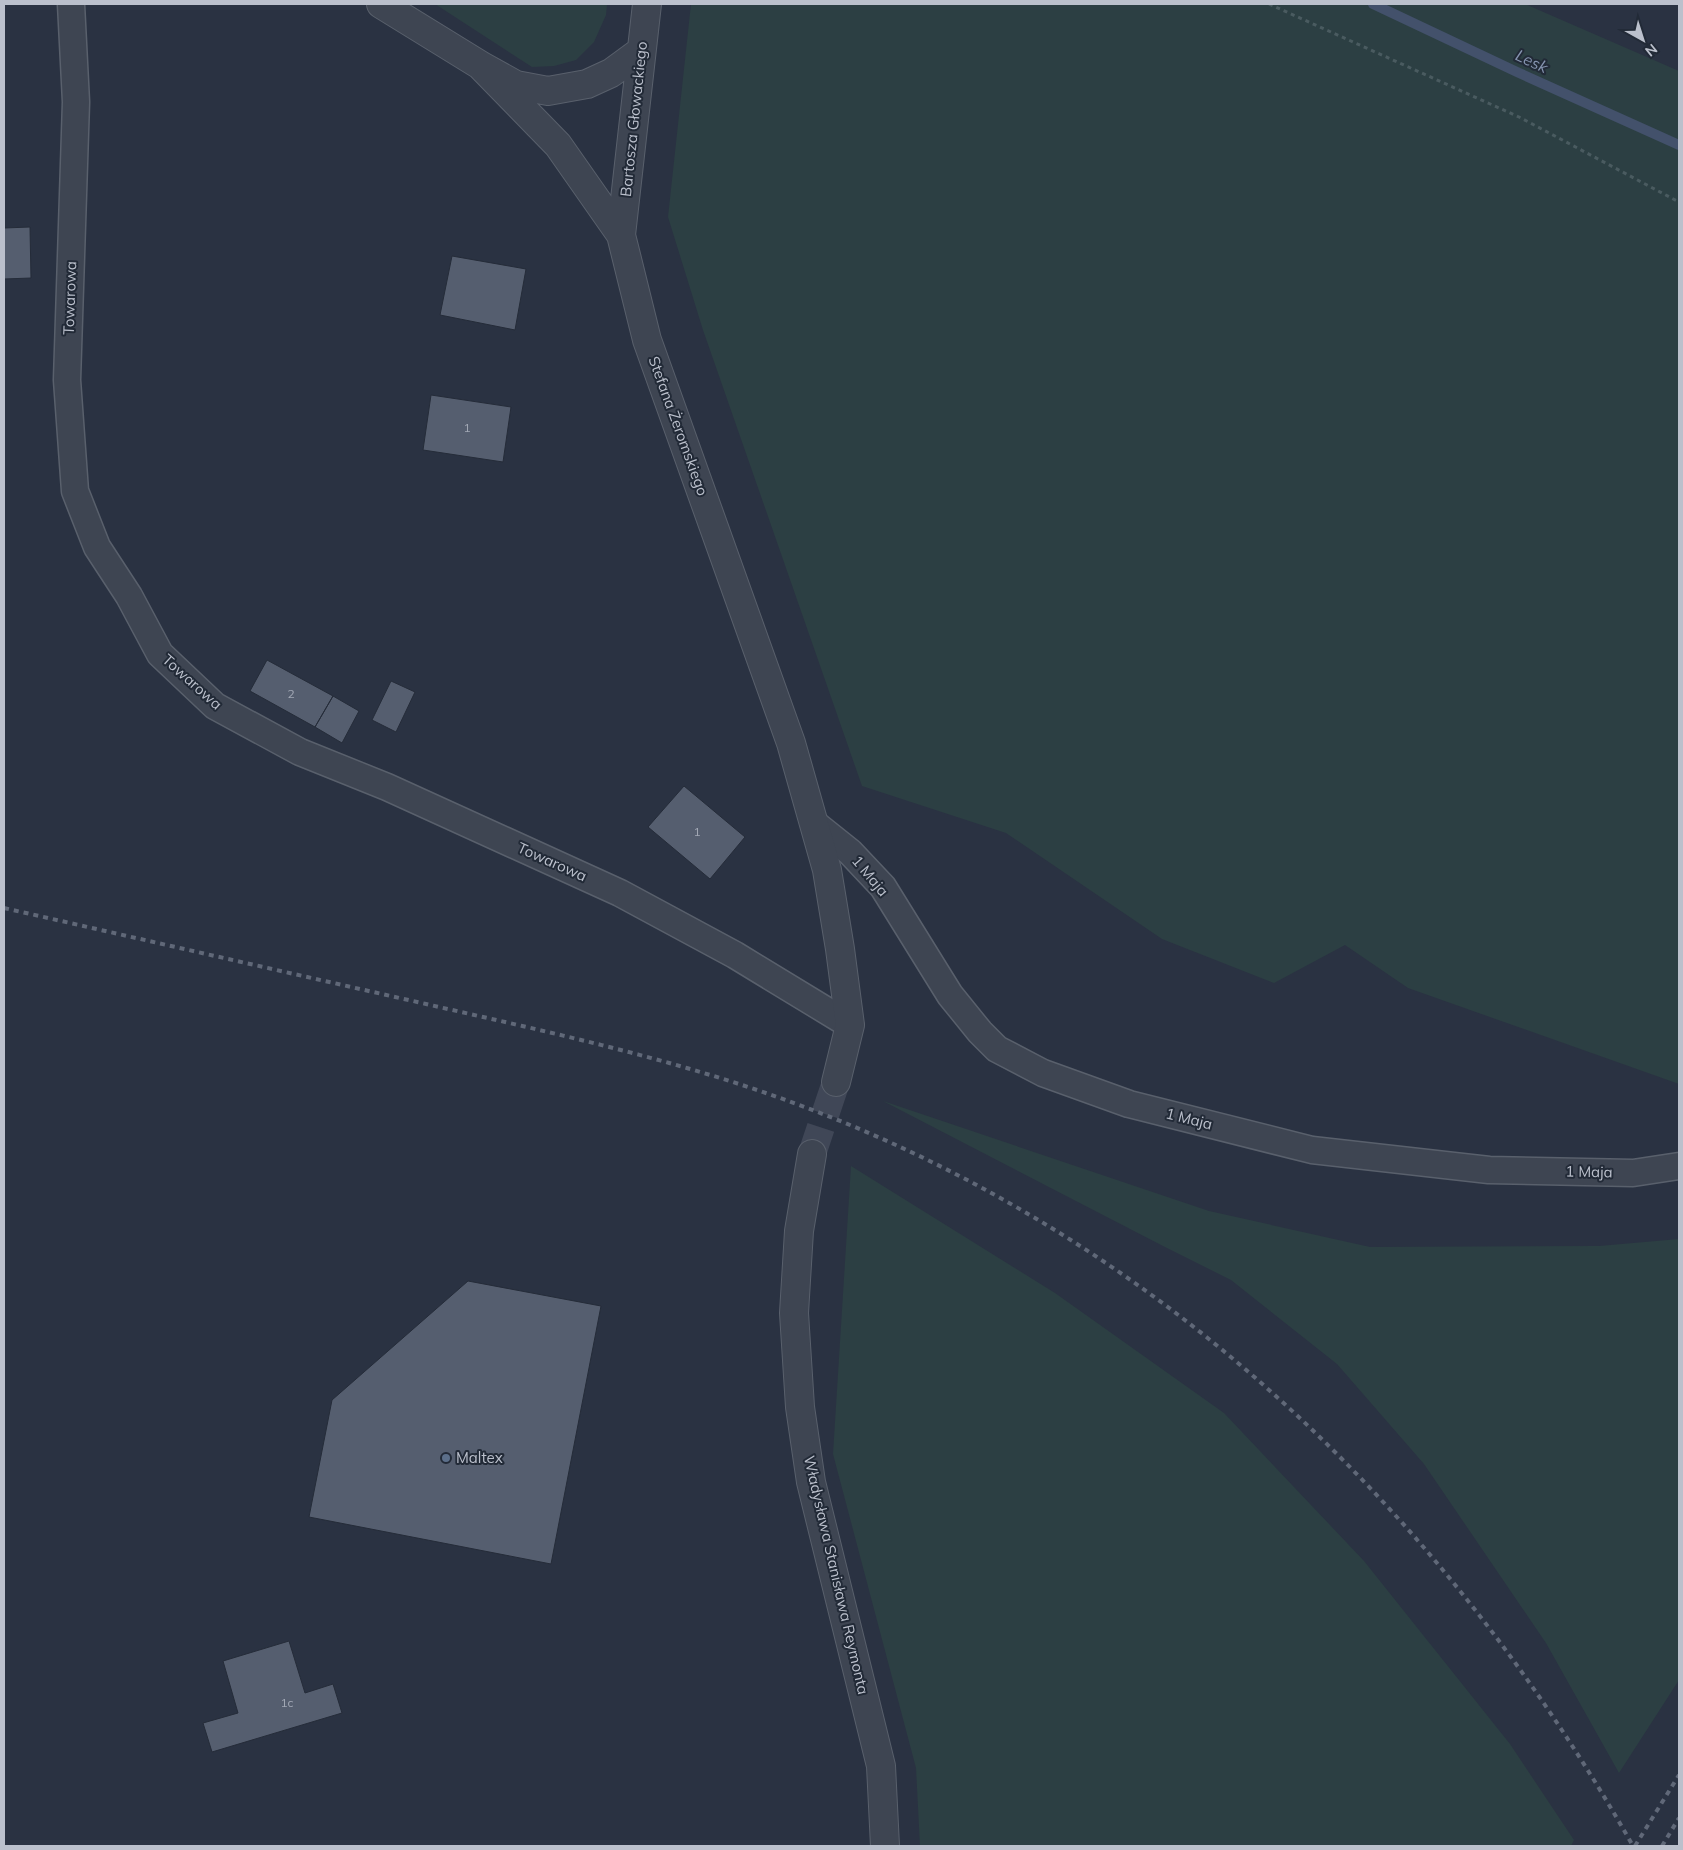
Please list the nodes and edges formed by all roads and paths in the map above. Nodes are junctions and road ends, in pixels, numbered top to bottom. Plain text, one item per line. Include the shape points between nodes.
1 (71, 4) edge
2 (381, 4) edge
3 (647, 4) edge
4 (1269, 4) edge
5 (641, 51) junction
6 (480, 66) junction
7 (1679, 202) edge
8 (621, 235) junction
9 (815, 824) junction
10 (850, 1025) junction
11 (836, 1082) tunnel mouth
12 (812, 1154) tunnel mouth
13 (1679, 1166) edge
14 (885, 1846) edge

1 - 10 street, Towarowa via 76,102 68,380 75,491 97,547 129,596 160,654 215,706 300,752 387,787 620,892 735,955
2 - 6 street, Stefana Żeromskiego
3 - 5 street, Bartosza Głowackiego
4 - 7 path via 1519,118
5 - 6 street, Stefana Żeromskiego via 611,73 587,84 548,91 516,85
5 - 8 street, Bartosza Głowackiego
6 - 8 street, Stefana Żeromskiego via 558,145
8 - 9 street, Stefana Żeromskiego via 648,340 791,743
9 - 10 street via 827,870
9 - 13 street, 1 Maja via 850,852 882,887 945,987 980,1032 997,1048 1043,1073 1129,1104 1312,1150 1489,1170 1634,1173
10 - 11 street
12 - 14 street, Władysława Stanisława Reymonta via 799,1231 794,1314 800,1407 811,1482 881,1766

